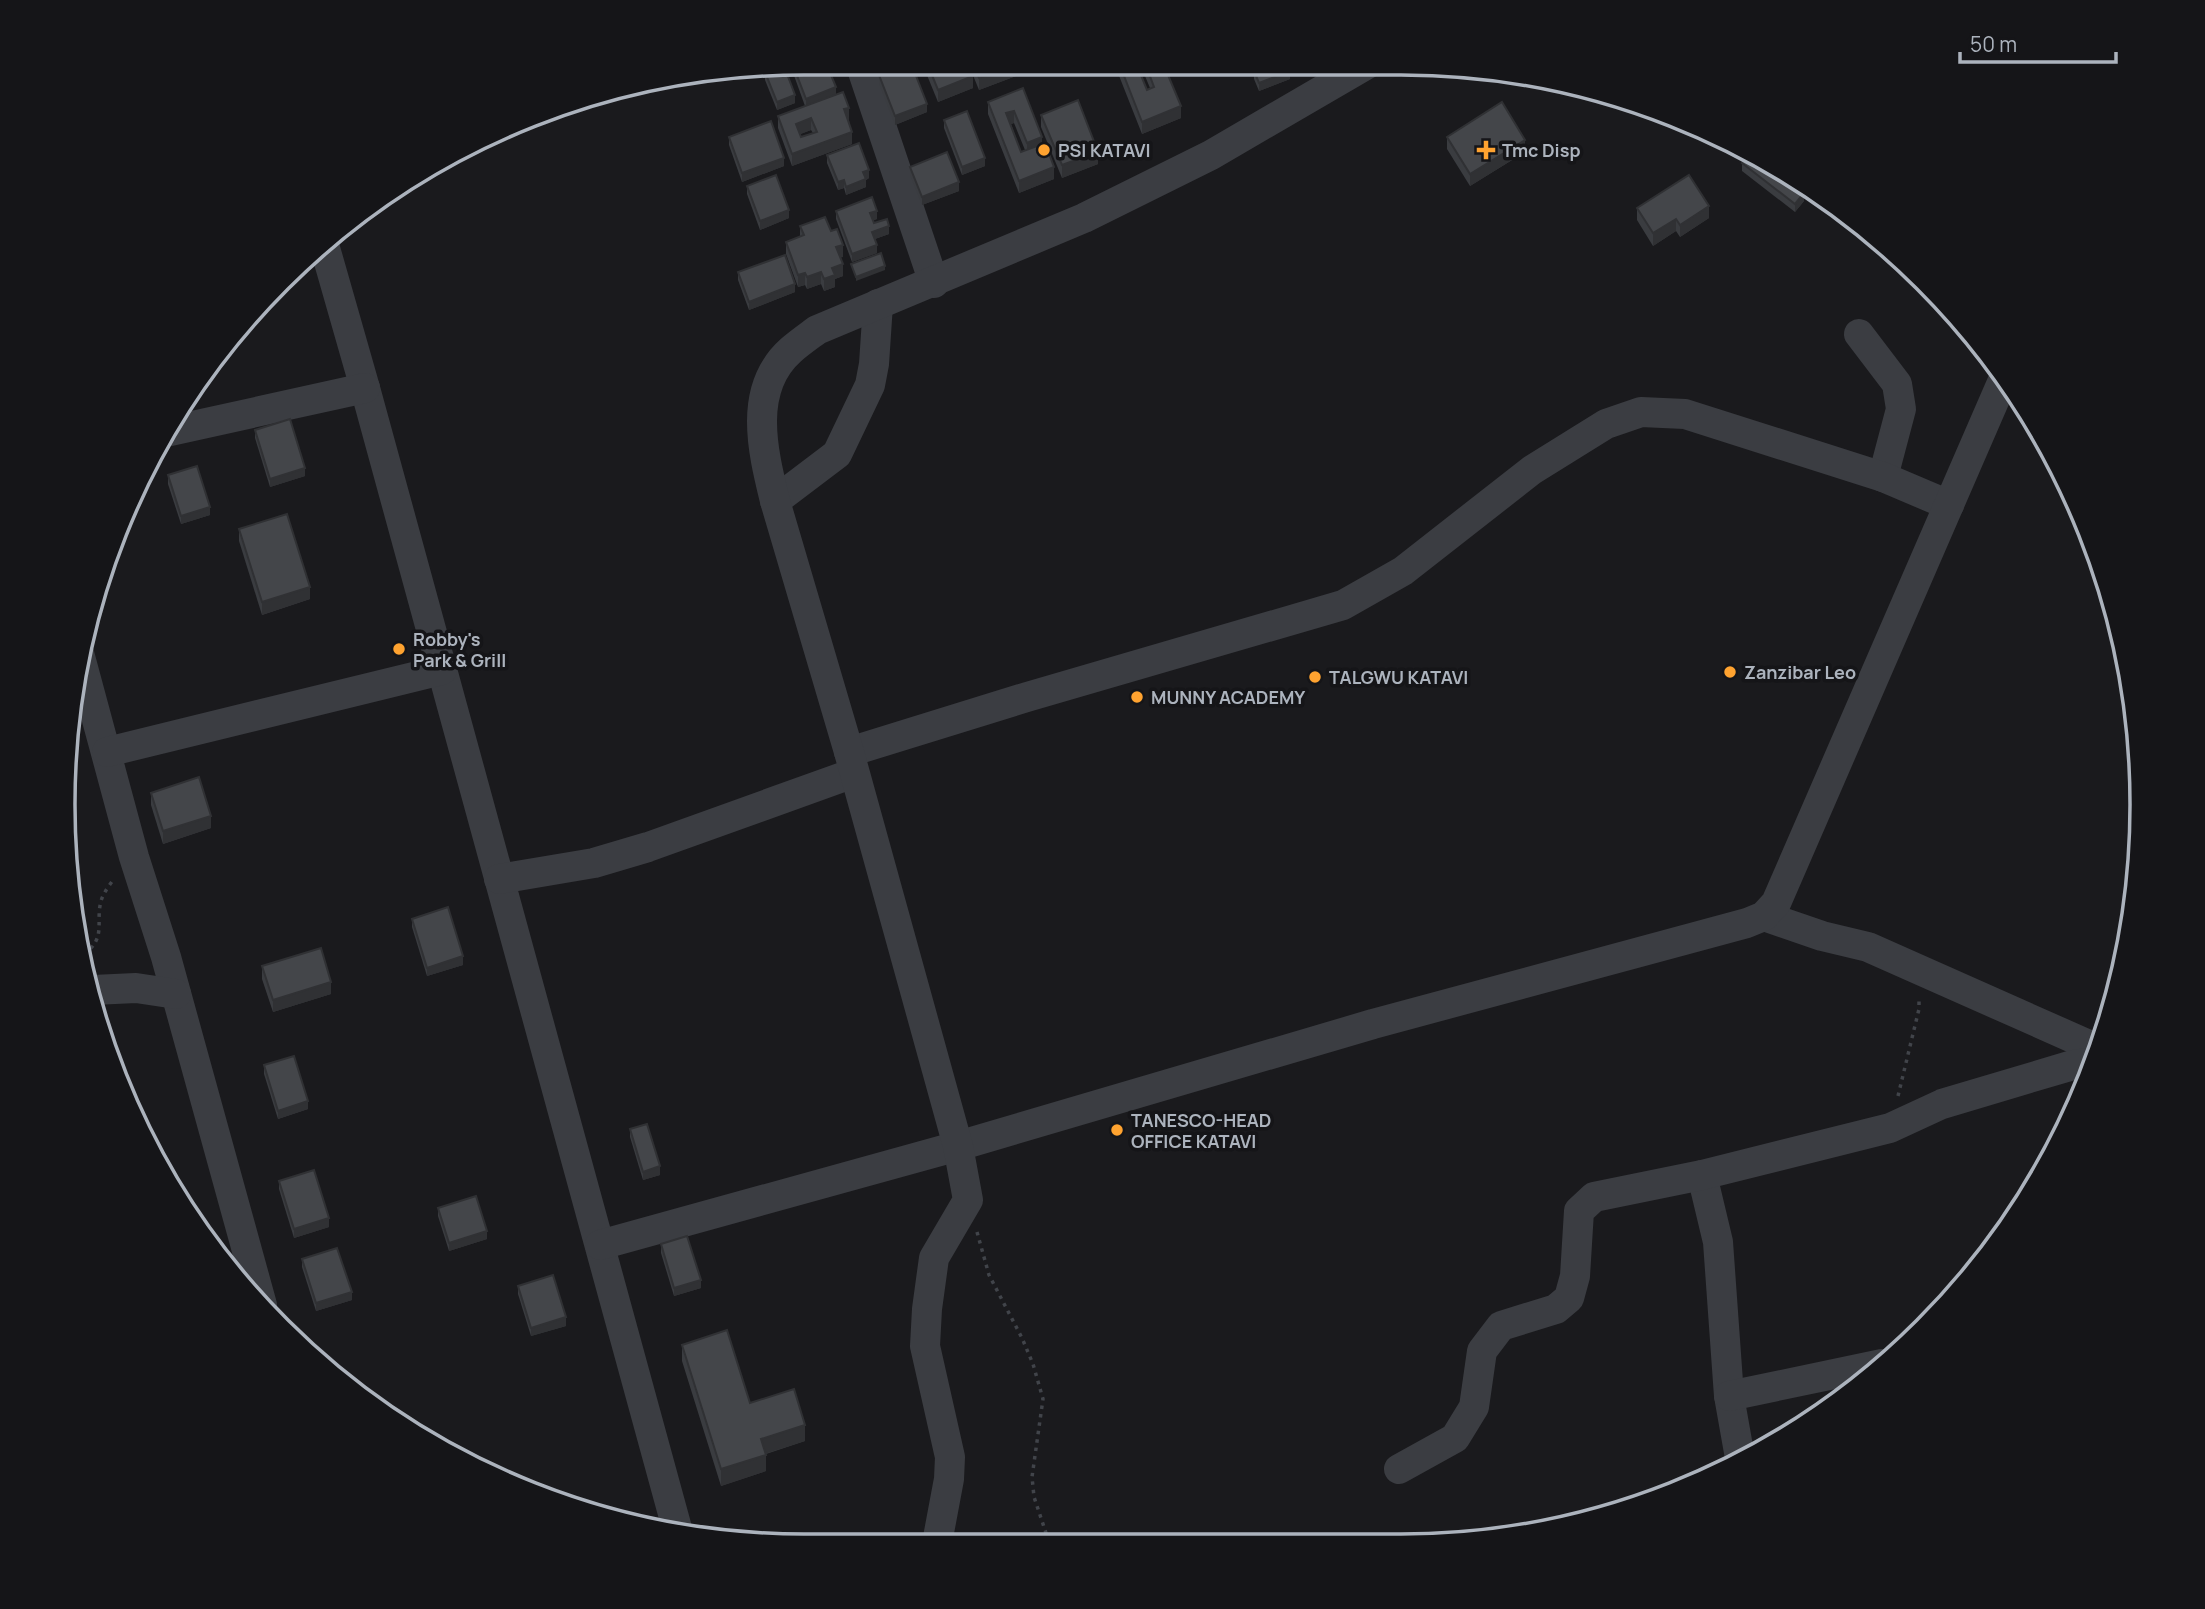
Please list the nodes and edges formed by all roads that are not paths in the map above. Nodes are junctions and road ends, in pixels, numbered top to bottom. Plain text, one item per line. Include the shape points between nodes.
1 (864, 75) edge
2 (1334, 75) edge
3 (327, 254) edge
4 (934, 283) junction
5 (878, 304) junction
6 (1859, 334) dead end
7 (365, 388) junction
8 (1999, 389) edge
9 (180, 429) edge
10 (1882, 477) junction
11 (775, 501) junction
12 (1950, 505) junction
13 (442, 670) junction
14 (86, 678) edge
15 (107, 752) junction
16 (851, 763) junction
17 (499, 879) junction
18 (1764, 916) junction
19 (166, 957) junction
20 (136, 988) junction
21 (99, 990) edge
22 (176, 994) junction
23 (2089, 1045) edge
24 (2082, 1064) edge
25 (958, 1146) junction
26 (1702, 1175) junction
27 (600, 1245) junction
28 (257, 1286) edge
29 (1862, 1368) edge
30 (1729, 1396) junction
31 (1739, 1450) edge
32 (1399, 1469) dead end
33 (676, 1522) edge
34 (939, 1534) edge

1 - 4 street
2 - 4 street via 1211,155 1084,219
3 - 7 street
4 - 5 street
5 - 11 street via 870,385 837,454
5 - 11 street via 817,330 789,351 766,386 761,410
6 - 10 street via 1897,384 1901,409
7 - 9 street
7 - 13 street
8 - 12 street
10 - 12 street
10 - 16 street via 1685,414 1641,412 1606,424 1532,470 1403,571 1343,605 1027,696
11 - 16 street
12 - 18 street via 1776,903
13 - 15 street
13 - 17 street
14 - 15 street
15 - 19 street
16 - 17 street via 648,847 594,863
16 - 25 street
17 - 27 street
18 - 23 street via 1868,947
18 - 25 street
19 - 20 street
19 - 22 street
20 - 21 street
20 - 22 street
22 - 28 street
24 - 26 street via 1942,1104 1889,1128
25 - 27 street
25 - 34 street via 968,1200 934,1258 926,1309 925,1346 950,1457
26 - 30 street via 1718,1242
26 - 32 street via 1594,1197 1579,1211 1569,1298 1556,1309 1501,1326 1482,1351 1474,1407 1455,1438
27 - 33 street
29 - 30 street
30 - 31 street

